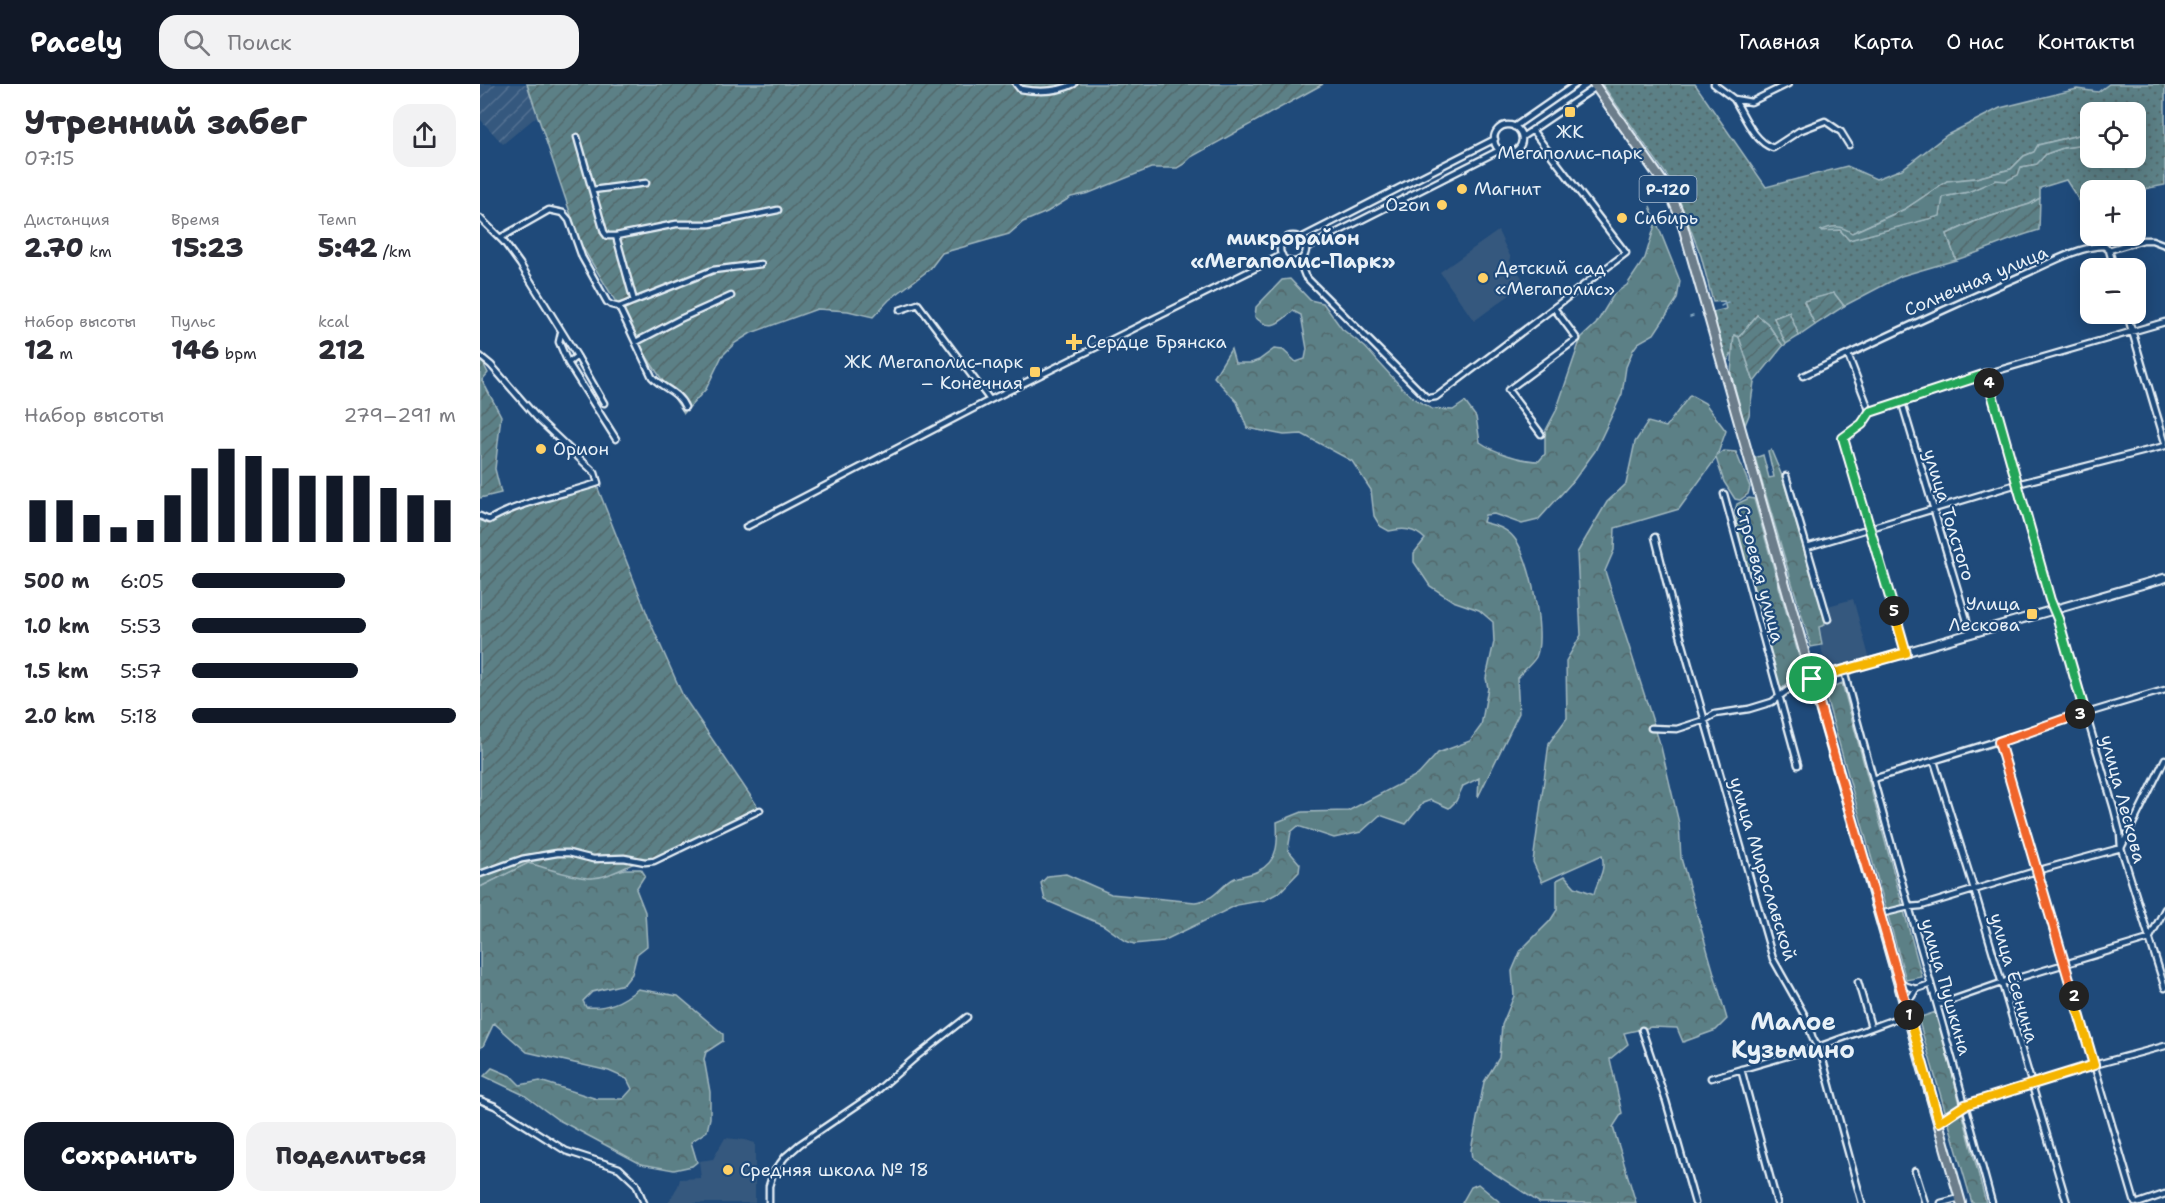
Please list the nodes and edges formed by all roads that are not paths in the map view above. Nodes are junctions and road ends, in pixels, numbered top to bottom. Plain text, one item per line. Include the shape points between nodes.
1 (1016, 84) edge
2 (1074, 84) edge
3 (1576, 84) edge
4 (1714, 84) edge
5 (1788, 84) edge
6 (1595, 85) edge
7 (1734, 99) junction
8 (1514, 127) junction
9 (1532, 130) junction
10 (577, 137) dead end
11 (1522, 137) junction
12 (1494, 139) junction
13 (1849, 145) dead end
14 (1500, 150) junction
15 (646, 183) dead end
16 (593, 190) junction
17 (778, 210) dead end
18 (480, 218) edge
19 (616, 236) junction
20 (500, 238) junction
21 (1301, 238) junction
22 (2165, 245) edge
23 (1306, 248) junction
24 (2109, 250) junction
25 (1282, 255) junction
26 (2111, 258) edge
27 (1299, 260) junction
28 (761, 264) dead end
29 (731, 296) dead end
30 (634, 301) junction
31 (619, 307) junction
32 (1554, 308) junction
33 (900, 310) dead end
34 (2165, 322) edge
35 (2130, 324) edge
36 (561, 333) junction
37 (2132, 333) junction
38 (636, 342) junction
39 (1848, 355) junction
40 (480, 356) edge
41 (577, 356) junction
42 (568, 363) junction
43 (1986, 374) junction
44 (1803, 376) dead end
45 (990, 400) junction
46 (604, 403) dead end
47 (1902, 403) junction
48 (685, 407) dead end
49 (1870, 412) junction
50 (1541, 434) dead end
51 (616, 439) dead end
52 (2165, 444) edge
53 (1786, 476) dead end
54 (2017, 484) junction
55 (1724, 494) dead end
56 (1934, 510) junction
57 (480, 516) edge
58 (746, 527) dead end
59 (1869, 529) junction
60 (1655, 537) dead end
61 (1807, 547) junction
62 (2165, 578) edge
63 (2055, 610) junction
64 (1828, 619) dead end
65 (1971, 634) junction
66 (1906, 653) junction
67 (1844, 671) junction
68 (1812, 679) junction
69 (2165, 690) edge
70 (1779, 697) junction
71 (2085, 713) junction
72 (1705, 720) junction
73 (1651, 728) dead end
74 (1999, 742) junction
75 (2165, 759) edge
76 (1934, 761) junction
77 (1798, 765) dead end
78 (1873, 779) junction
79 (760, 810) dead end
80 (2121, 848) junction
81 (2036, 871) junction
82 (480, 874) edge
83 (1974, 889) junction
84 (1909, 907) junction
85 (2165, 909) edge
86 (1880, 914) junction
87 (2158, 922) junction
88 (2165, 925) edge
89 (2149, 939) junction
90 (2064, 964) junction
91 (1858, 982) dead end
92 (2001, 983) junction
93 (1900, 984) junction
94 (1932, 984) junction
95 (2165, 988) edge
96 (1916, 989) junction
97 (1905, 1000) junction
98 (1938, 1005) junction
99 (1909, 1014) junction
100 (968, 1017) dead end
101 (1871, 1027) junction
102 (1642, 1030) dead end
103 (2165, 1046) edge
104 (1818, 1047) junction
105 (2094, 1065) junction
106 (1741, 1069) junction
107 (1711, 1078) dead end
108 (2030, 1084) junction
109 (480, 1100) edge
110 (1965, 1105) junction
111 (1939, 1122) junction
112 (1915, 1171) dead end
113 (2165, 1194) edge
114 (1961, 1200) edge
115 (644, 1203) edge
116 (769, 1203) edge
117 (1695, 1203) edge
118 (1777, 1203) edge
119 (1862, 1203) edge
120 (1925, 1203) edge
121 (1941, 1203) edge
122 (1992, 1203) edge
123 (2067, 1203) edge
124 (2137, 1203) edge

1 - 2 street via 1032,91 1065,89
3 - 8 street
4 - 7 street
5 - 7 street via 1751,102
6 - 9 street
6 - 68 main road, Р-120 via 1669,191 1681,219
7 - 13 street via 1765,146 1773,148 1799,131 1825,121 1841,132
8 - 11 street
8 - 12 street via 1501,128
9 - 11 street
9 - 32 street via 1626,254
10 - 16 street
11 - 14 street via 1515,151
12 - 14 street
12 - 21 street
14 - 23 street
15 - 16 street
16 - 19 street via 604,232
17 - 19 street via 710,224 676,224
18 - 20 street
19 - 30 street
20 - 31 street via 549,210 563,213 607,302
20 - 36 street
21 - 23 street
21 - 25 street via 1285,238
22 - 24 street, Солнечная улица via 2143,240
23 - 27 street
24 - 26 street
24 - 39 street, Солнечная улица via 2097,246 2069,256
25 - 27 street via 1290,261
25 - 45 street
27 - 32 street via 1305,276 1429,398 1436,397
28 - 30 street via 713,270
29 - 38 street
30 - 31 street
31 - 38 street
32 - 50 street via 1577,339 1508,390
33 - 45 street via 918,304
34 - 37 street
35 - 37 street
36 - 41 street
36 - 42 street via 559,342
37 - 43 street
37 - 52 street
38 - 48 street via 652,377 678,395
39 - 44 street, Солнечная улица
39 - 49 street
40 - 57 street via 595,473 598,483 538,499 489,520
41 - 42 street
41 - 46 street
42 - 51 street
43 - 47 street
43 - 54 street, улица Лескова
45 - 58 street
47 - 49 street
47 - 56 street, улица Толстого
49 - 59 street via 1862,424 1843,438
52 - 54 street
53 - 61 street
54 - 56 street
54 - 63 street, улица Лескова
55 - 70 street, Строевая улица
56 - 59 street
56 - 65 street, улица Толстого
59 - 61 street
59 - 66 street
60 - 72 street, улица Мирославской
61 - 64 street
62 - 63 street
63 - 65 street
63 - 71 street, улица Лескова
65 - 66 street
66 - 67 street
67 - 68 street
67 - 78 street, улица Пушкина
68 - 70 street
68 - 86 main road, Р-120
69 - 71 street
70 - 72 street
70 - 77 street, Строевая улица
71 - 74 street
71 - 80 street, улица Лескова via 2114,809
72 - 73 street via 1677,729
72 - 104 street, улица Мирославской via 1773,959
74 - 76 street
74 - 81 street
75 - 80 street
76 - 78 street
76 - 83 street, улица Есенина
78 - 84 street, улица Пушкина
79 - 82 street via 654,861 593,859 558,853 522,859
80 - 81 street
80 - 89 street, улица Лескова
81 - 83 street
81 - 90 street
83 - 84 street
83 - 92 street, улица Есенина
84 - 86 street
84 - 94 street, улица Пушкина
85 - 87 street
86 - 93 main road, Р-120
87 - 88 street
87 - 89 street
89 - 90 street
89 - 95 street, улица Лескова
90 - 92 street
90 - 105 street
91 - 101 street
92 - 98 street
92 - 108 street, улица Есенина
93 - 96 street
93 - 97 main road, Р-120
94 - 96 street
94 - 98 street, улица Пушкина
96 - 97 street
97 - 99 main road, Р-120
98 - 110 street, улица Пушкина
99 - 101 street
99 - 111 main road, Р-120
100 - 116 street via 872,1095 785,1157 773,1173
101 - 104 street
102 - 117 street
103 - 105 street
104 - 106 street
104 - 119 street, улица Мирославской
105 - 108 street
105 - 124 street
106 - 107 street
106 - 118 street
108 - 110 street
108 - 123 street, улица Есенина
109 - 115 street via 566,1151 619,1168 636,1184
110 - 111 street
110 - 122 street, улица Пушкина
111 - 114 main road, Р-120
112 - 120 street
113 - 124 street
114 - 121 street

